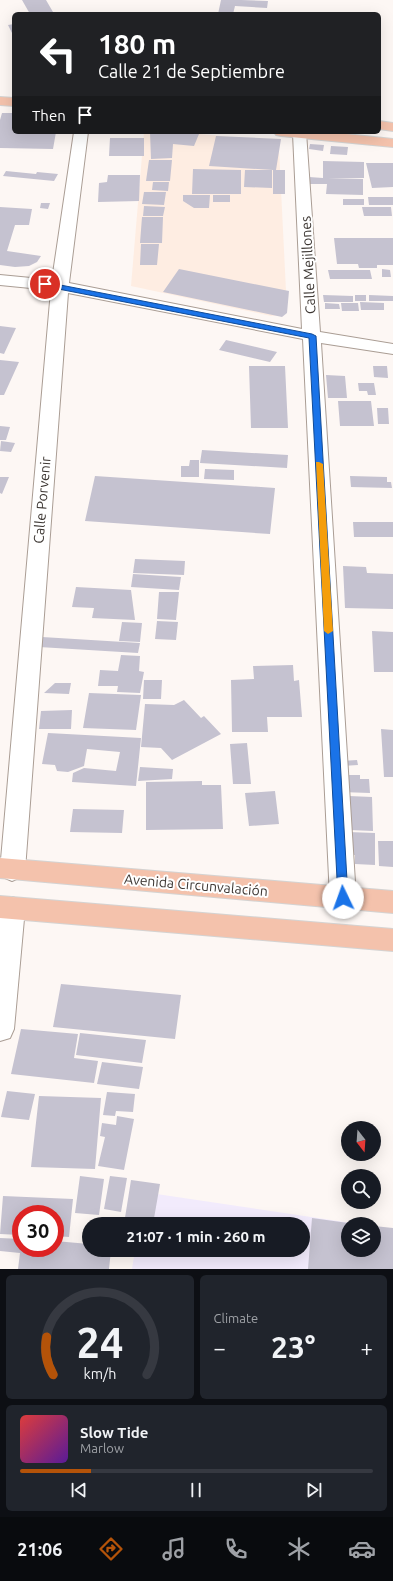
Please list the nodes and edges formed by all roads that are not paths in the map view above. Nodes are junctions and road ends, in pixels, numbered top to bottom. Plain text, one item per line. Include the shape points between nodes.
1 (0, 101) edge
2 (12, 102) edge
3 (381, 125) edge
4 (393, 126) edge
5 (81, 134) edge
6 (290, 134) edge
7 (300, 134) edge
8 (393, 143) edge
9 (0, 280) edge
10 (60, 286) junction
11 (312, 336) junction
12 (393, 349) edge
13 (6, 869) edge
14 (343, 898) junction
15 (393, 902) edge
16 (6, 908) edge
17 (393, 940) edge
18 (0, 1029) edge

1 - 2 main road
3 - 4 main road
5 - 10 street, Calle Porvenir
6 - 11 street, Calle Mejillones
7 - 8 main road
9 - 10 street
10 - 11 street
10 - 13 street, Calle Porvenir
11 - 12 street
11 - 14 street, Calle Mejillones
13 - 14 main road, Avenida Circunvalación
14 - 15 main road, Avenida Circunvalación
16 - 17 main road
16 - 18 street

